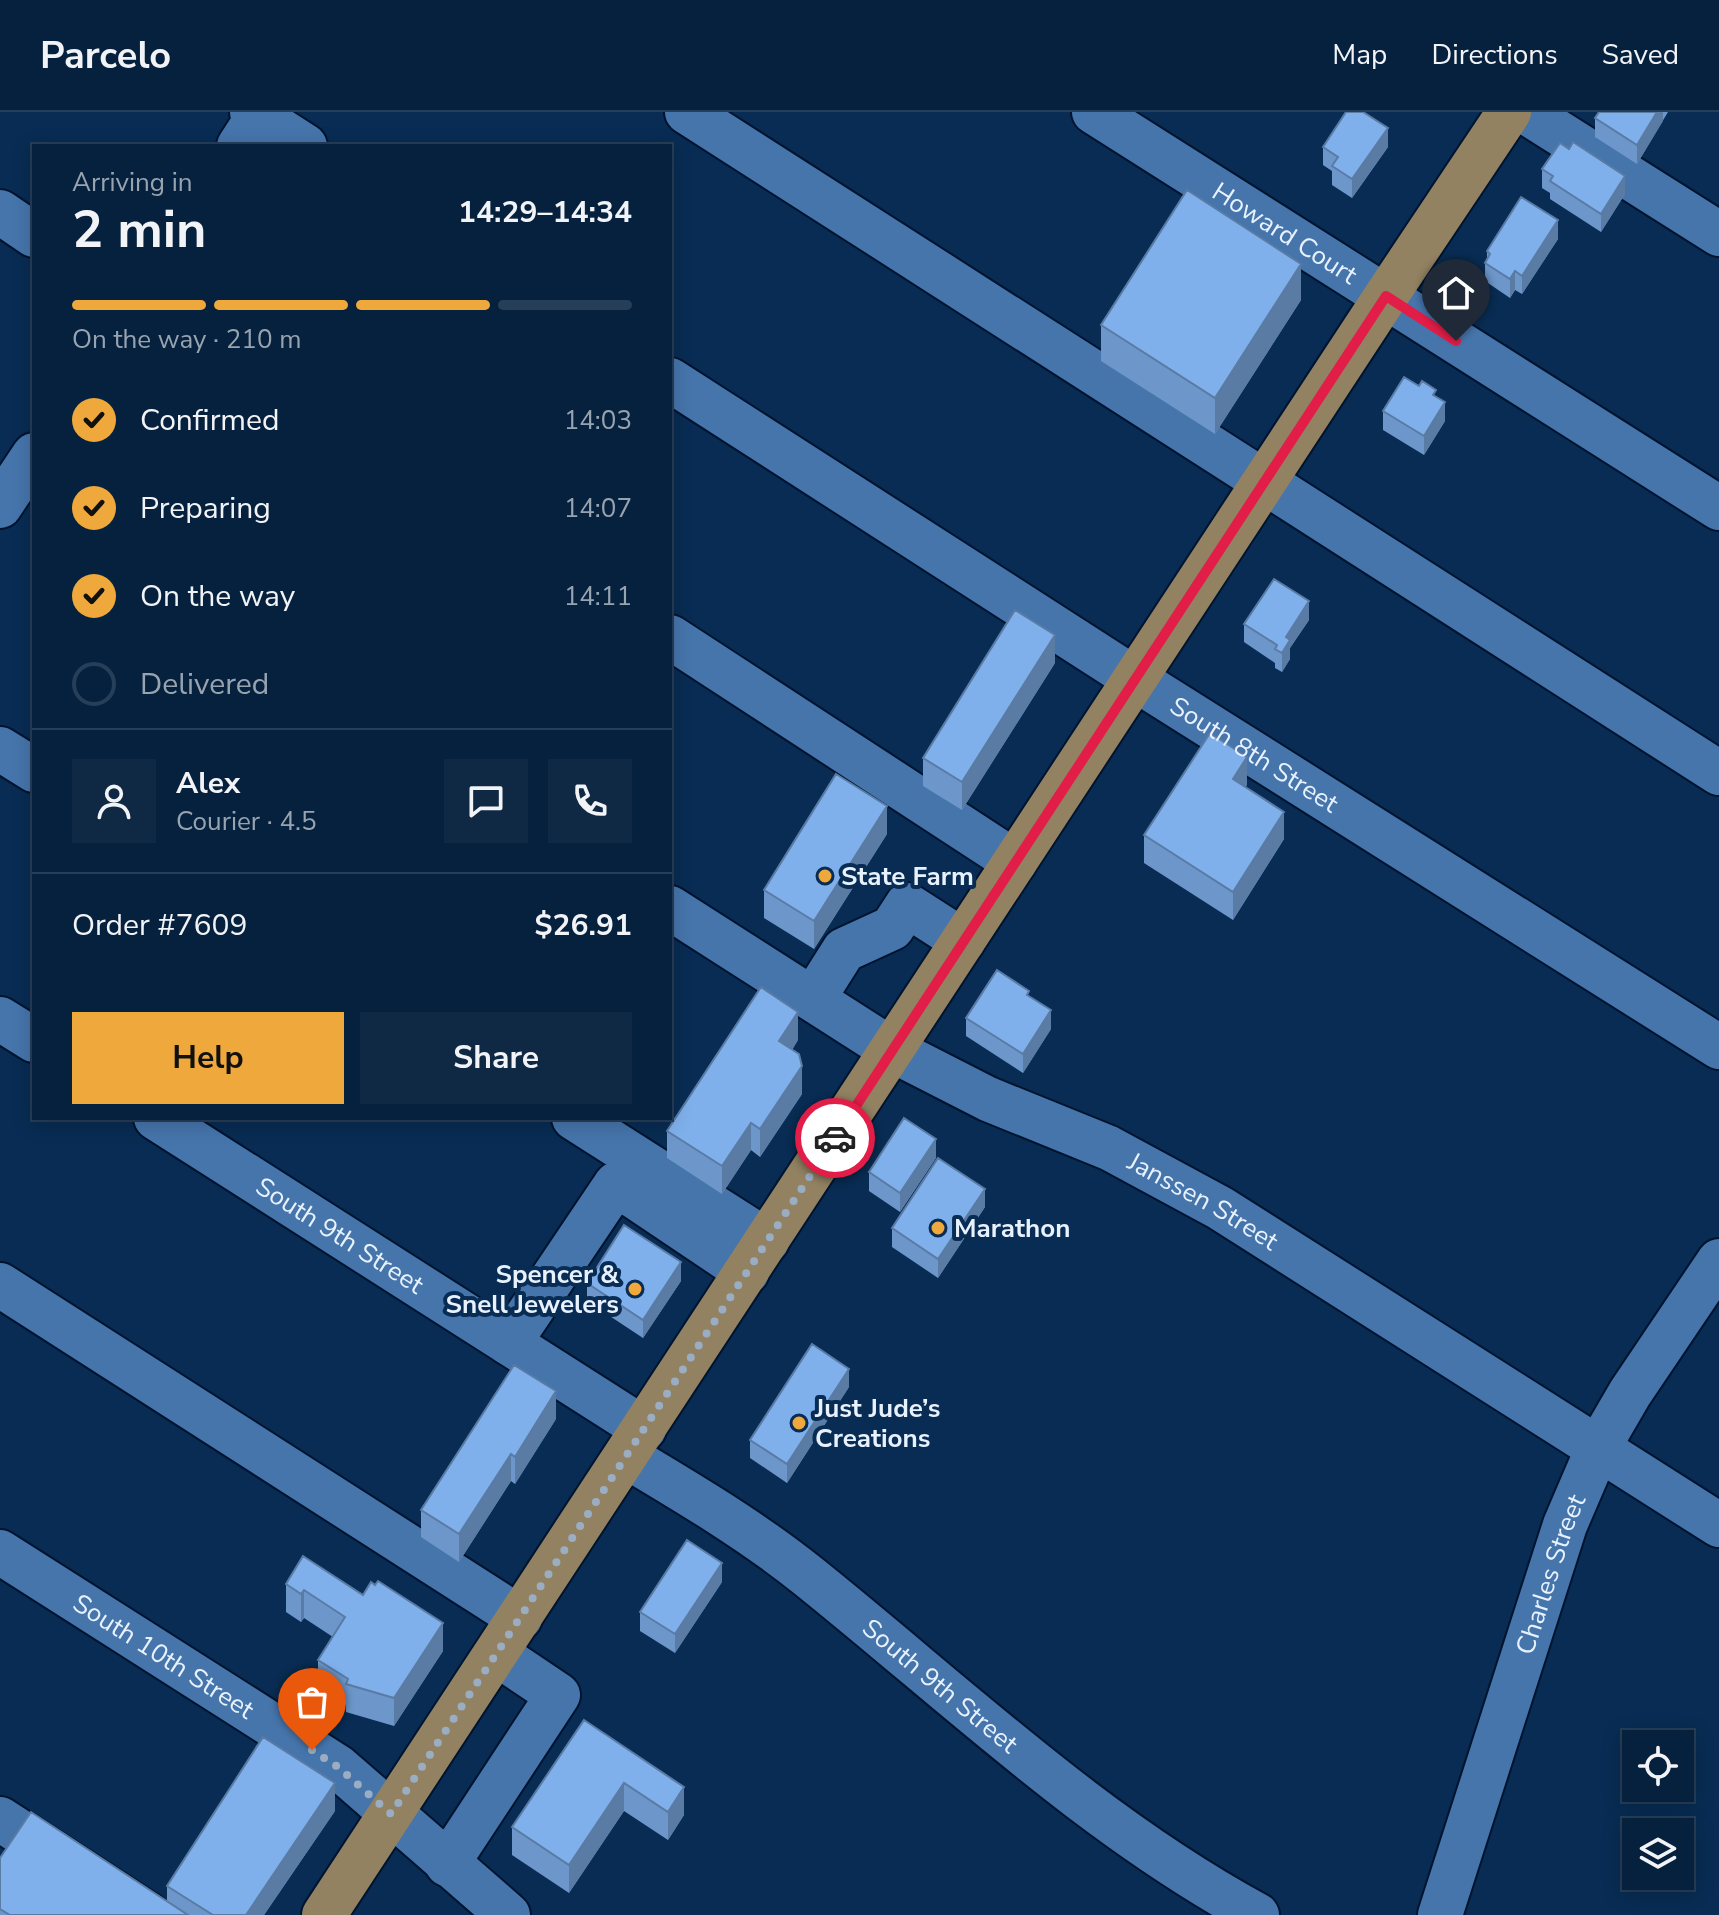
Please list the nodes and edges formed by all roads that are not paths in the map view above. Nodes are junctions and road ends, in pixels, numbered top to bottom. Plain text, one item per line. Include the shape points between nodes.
1 (687, 112) edge
2 (1094, 112) edge
3 (1509, 112) edge
4 (1526, 112) edge
5 (253, 122) edge
6 (301, 144) edge
7 (0, 212) edge
8 (32, 234) edge
9 (1719, 234) edge
10 (1386, 296) junction
11 (672, 381) edge
12 (1265, 481) junction
13 (1719, 508) edge
14 (672, 638) edge
15 (1135, 679) junction
16 (0, 749) edge
17 (32, 769) edge
18 (1719, 773) edge
19 (1015, 862) junction
20 (672, 909) edge
21 (963, 941) junction
22 (813, 999) junction
23 (0, 1019) edge
24 (32, 1039) edge
25 (1719, 1047) edge
26 (892, 1050) junction
27 (159, 1120) edge
28 (577, 1120) edge
29 (757, 1256) junction
30 (1719, 1261) edge
31 (0, 1285) edge
32 (509, 1343) junction
33 (635, 1442) junction
34 (1598, 1448) junction
35 (1719, 1525) edge
36 (0, 1552) edge
37 (520, 1618) junction
38 (497, 1654) junction
39 (391, 1814) junction
40 (0, 1819) edge
41 (447, 1864) junction
42 (148, 1915) edge
43 (324, 1915) edge
44 (508, 1915) edge
45 (1257, 1915) edge
46 (1440, 1915) edge

1 - 12 street
2 - 10 street, Howard Court
3 - 10 main road
4 - 9 street
5 - 6 street
7 - 8 street
10 - 12 main road
10 - 13 street, Howard Court
11 - 15 street, South 8th Street
12 - 15 main road
12 - 18 street
14 - 19 street
15 - 19 main road
15 - 25 street, South 8th Street
16 - 17 street
19 - 21 main road
20 - 22 street, Janssen Street
21 - 22 street via 907,905 892,928 844,950
21 - 26 main road
22 - 26 street, Janssen Street
23 - 24 street
26 - 29 main road
26 - 34 street, Janssen Street via 988,1099 1109,1148 1220,1208
27 - 32 street, South 9th Street
28 - 29 street
29 - 32 street via 616,1184
29 - 33 main road
30 - 34 street, Charles Street
31 - 37 street
32 - 33 street, South 9th Street
33 - 37 main road
33 - 45 street, South 9th Street via 1115,1826
34 - 35 street, Janssen Street
34 - 46 street, Charles Street via 1565,1525
36 - 39 street, South 10th Street via 338,1767
37 - 38 main road
38 - 39 main road
38 - 41 street via 558,1695
39 - 41 street, South 10th Street
39 - 43 main road
40 - 42 street
41 - 44 street, South 10th Street

